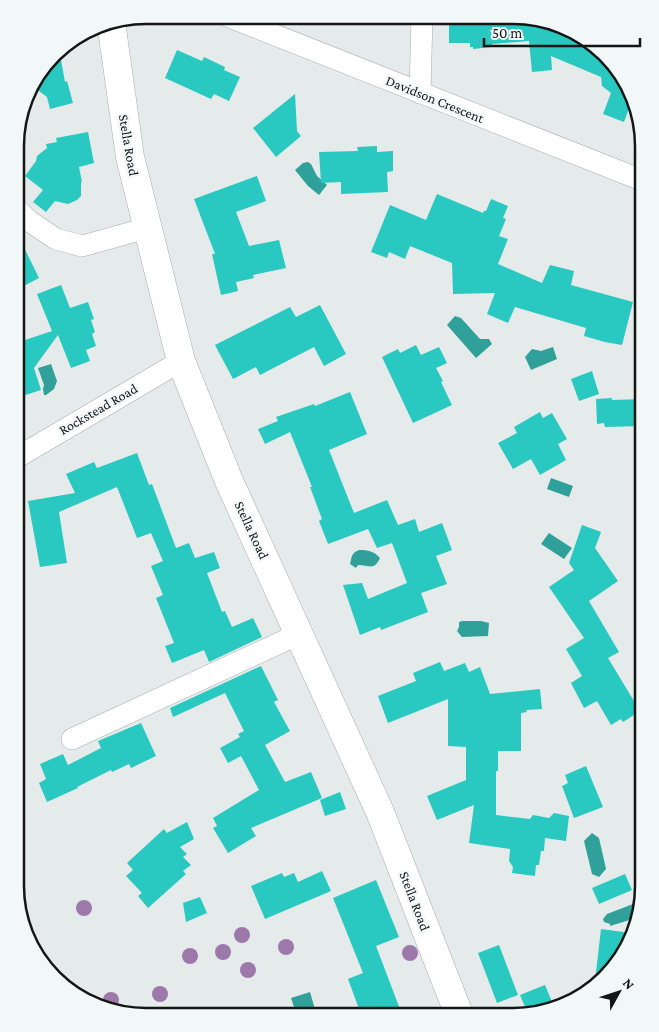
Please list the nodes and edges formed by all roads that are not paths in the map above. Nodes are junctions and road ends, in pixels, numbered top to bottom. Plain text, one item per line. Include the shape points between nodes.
1 (247, 24) edge
2 (422, 24) edge
3 (112, 29) edge
4 (420, 93) junction
5 (635, 177) edge
6 (24, 216) edge
7 (147, 228) junction
8 (181, 361) junction
9 (24, 453) edge
10 (299, 634) junction
11 (72, 739) dead end
12 (456, 1008) edge

1 - 4 street, Davidson Crescent
2 - 4 street
3 - 7 main road, Stella Road via 130,157
4 - 5 street, Davidson Crescent
6 - 7 street via 56,239 82,246
7 - 8 main road, Stella Road
8 - 9 street, Rockstead Road
8 - 10 main road, Stella Road via 229,480
10 - 11 street
10 - 12 main road, Stella Road via 380,812

